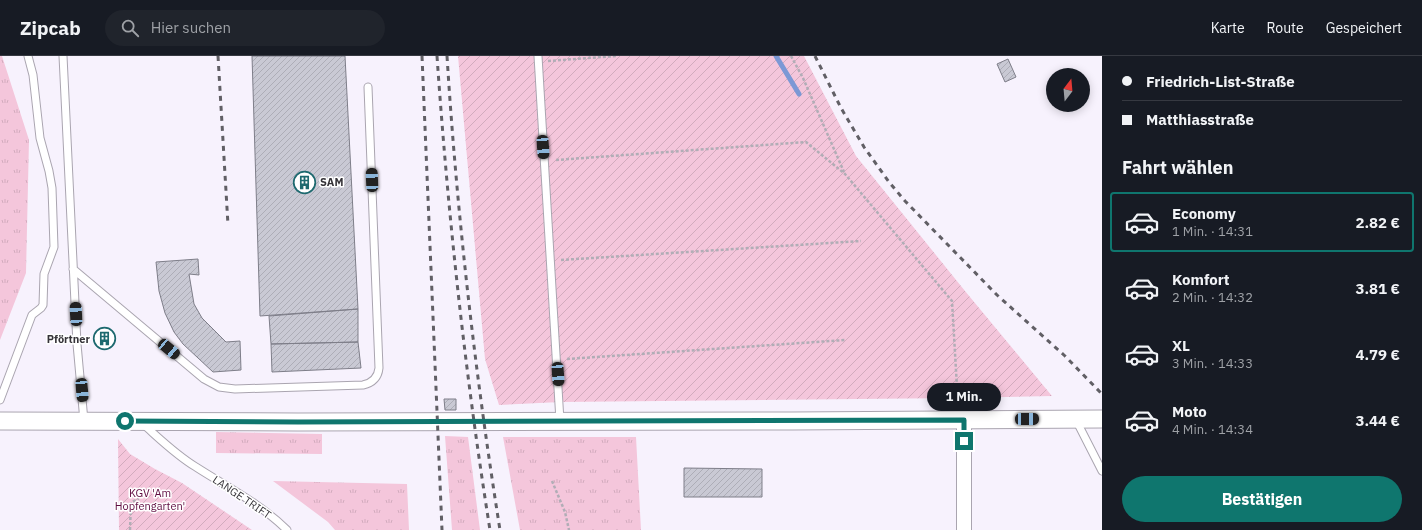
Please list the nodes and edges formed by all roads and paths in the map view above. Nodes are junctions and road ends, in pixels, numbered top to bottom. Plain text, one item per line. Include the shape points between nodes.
1 (28, 56) edge
2 (63, 56) edge
3 (616, 56) edge
4 (791, 56) edge
5 (538, 59) edge
6 (368, 86) dead end
7 (544, 161) junction
8 (845, 174) junction
9 (861, 240) dead end
10 (550, 261) junction
11 (73, 269) junction
12 (845, 340) dead end
13 (557, 359) junction
14 (0, 400) edge
15 (1075, 418) junction
16 (1102, 418) edge
17 (964, 420) junction
18 (0, 421) edge
19 (84, 421) junction
20 (139, 421) junction
21 (560, 421) junction
22 (1102, 471) edge
23 (552, 481) dead end
24 (139, 499) dead end
25 (130, 530) edge
26 (287, 530) edge
27 (569, 530) edge
28 (964, 530) edge

1 - 14 lane via 33,75 40,138 51,179 54,248 44,274 43,305 32,315
2 - 11 lane
3 - 5 path
4 - 8 path
5 - 7 lane
6 - 11 lane via 379,368 377,377 370,383 235,389 219,387 204,379
7 - 8 path via 806,142
7 - 10 lane
8 - 17 path via 952,301 958,406
9 - 10 path
10 - 13 lane
11 - 19 lane
12 - 13 path
13 - 21 lane
15 - 16 street
15 - 17 street
15 - 22 lane
17 - 21 street
17 - 28 street
18 - 19 street
19 - 20 street
20 - 21 street
20 - 26 lane, LANGE TRIFT via 194,467 240,493
23 - 27 path via 565,512
24 - 25 path via 131,502

